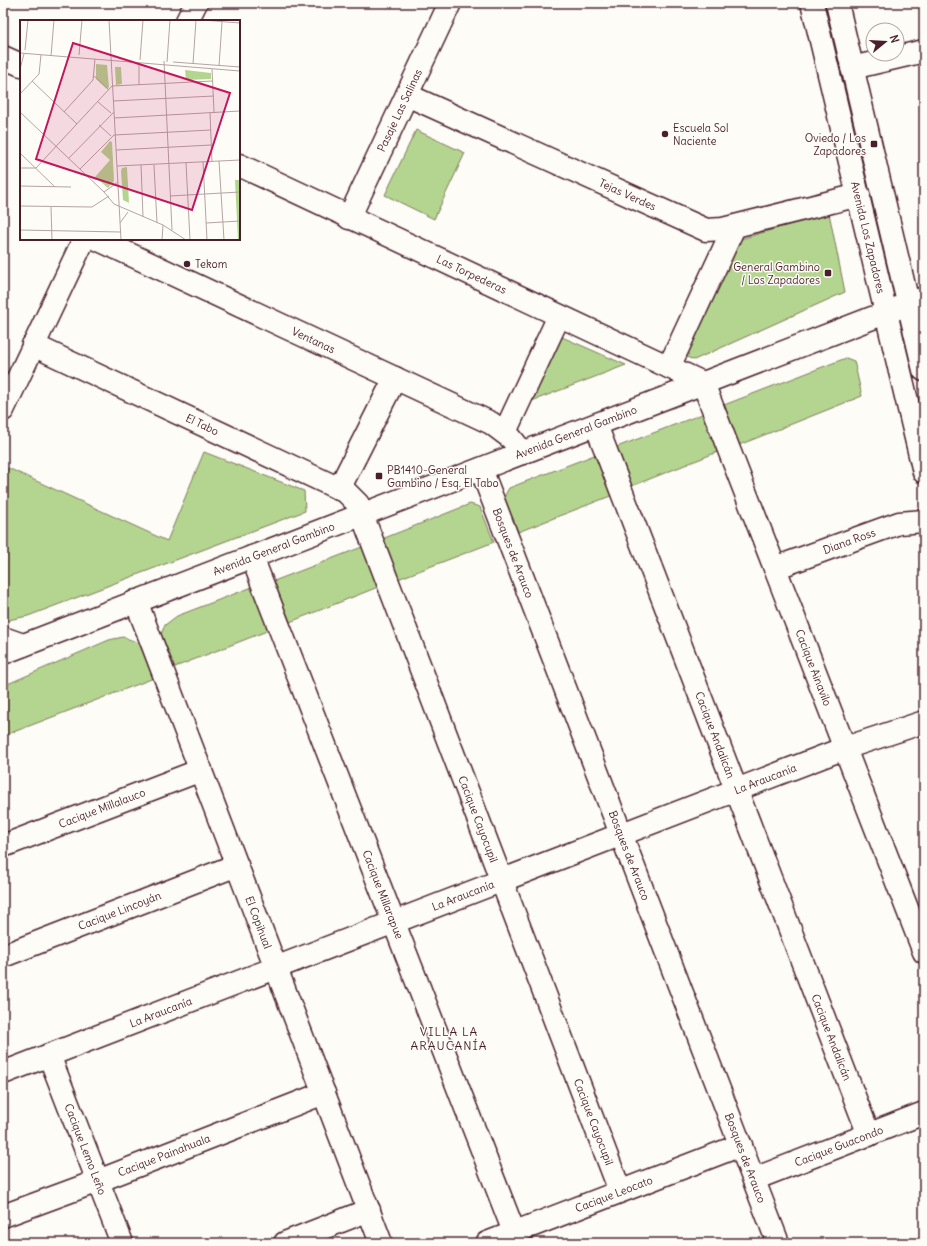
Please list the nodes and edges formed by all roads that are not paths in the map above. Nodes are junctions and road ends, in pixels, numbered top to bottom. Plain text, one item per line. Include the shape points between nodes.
1 (196, 3) edge
2 (450, 3) edge
3 (812, 3) edge
4 (837, 3) edge
5 (188, 20) edge
6 (924, 51) edge
7 (3, 57) edge
8 (20, 65) edge
9 (852, 68) junction
10 (407, 95) junction
11 (240, 166) edge
12 (858, 195) junction
13 (349, 218) junction
14 (734, 227) junction
15 (84, 240) edge
16 (99, 240) edge
17 (916, 301) edge
18 (887, 313) junction
19 (559, 316) junction
20 (34, 345) junction
21 (669, 367) junction
22 (924, 370) edge
23 (395, 378) junction
24 (703, 383) junction
25 (3, 410) edge
26 (596, 424) junction
27 (505, 432) junction
28 (523, 453) junction
29 (481, 469) junction
30 (924, 472) edge
31 (339, 489) junction
32 (362, 514) junction
33 (924, 521) edge
34 (252, 557) junction
35 (775, 568) junction
36 (136, 601) junction
37 (13, 641) edge
38 (3, 653) edge
39 (924, 722) edge
40 (845, 748) junction
41 (201, 770) junction
42 (736, 790) junction
43 (621, 834) junction
44 (3, 846) edge
45 (237, 865) junction
46 (502, 880) junction
47 (394, 922) junction
48 (924, 952) edge
49 (3, 956) edge
50 (276, 967) junction
51 (49, 1055) junction
52 (3, 1073) edge
53 (324, 1093) junction
54 (924, 1114) edge
55 (869, 1135) junction
56 (741, 1145) junction
57 (754, 1179) junction
58 (98, 1181) junction
59 (620, 1191) junction
60 (369, 1210) junction
61 (3, 1216) edge
62 (514, 1232) junction
63 (122, 1243) edge
64 (285, 1243) edge
65 (381, 1243) edge
66 (487, 1243) edge
67 (778, 1243) edge

1 - 5 street
2 - 10 street, Pasaje Las Salinas
3 - 12 street, Avenida Los Zapadores
4 - 9 street, Avenida Los Zapadores
6 - 9 street
7 - 8 street
9 - 17 street, Avenida Los Zapadores
10 - 13 street, Pasaje Las Salinas
10 - 14 street, Tejas Verdes via 700,228 712,231
11 - 13 street, Las Torpederas
12 - 14 street, Tejas Verdes
12 - 18 street, Avenida Los Zapadores
13 - 19 street, Las Torpederas
14 - 21 street
15 - 20 street
16 - 23 street, Ventanas
17 - 18 street, Avenida General Gambino
17 - 22 street, Avenida Los Zapadores
18 - 24 street, Avenida General Gambino
18 - 30 street, Avenida Los Zapadores
19 - 21 street, Las Torpederas
19 - 27 street
20 - 25 street
20 - 31 street, El Tabo
21 - 24 street, Las Torpederas
23 - 27 street, Ventanas
23 - 31 street
24 - 26 street, Avenida General Gambino
24 - 35 street, Cacique Ainavilo
26 - 28 street, Avenida General Gambino
26 - 42 street, Cacique Andalicán
27 - 28 street, Ventanas
28 - 29 street, Avenida General Gambino
29 - 32 street, Avenida General Gambino
29 - 43 street, Bosques de Arauco
31 - 32 street, El Tabo via 352,496
32 - 34 street, Avenida General Gambino
32 - 46 street, Cacique Cayocupil
33 - 35 street, Diana Ross via 899,523
34 - 36 street, Avenida General Gambino
34 - 47 street, Cacique Millarapue
35 - 40 street, Cacique Ainavilo
36 - 37 street, Avenida General Gambino
36 - 41 street, El Copihual
37 - 38 street, Avenida General Gambino
39 - 40 street, La Araucanía
40 - 42 street, La Araucanía
40 - 48 street, Cacique Ainavilo
41 - 44 street, Cacique Millalauco
41 - 45 street, El Copihual
42 - 43 street, La Araucanía
42 - 55 street, Cacique Andalicán
43 - 46 street, La Araucanía
43 - 56 street, Bosques de Arauco
45 - 49 street, Cacique Lincoyán
45 - 50 street, El Copihual
46 - 47 street, La Araucanía
46 - 59 street, Cacique Cayocupil
47 - 50 street, La Araucanía
47 - 62 street, Cacique Millarapue
50 - 51 street, La Araucanía
50 - 53 street, El Copihual
51 - 52 street, La Araucanía
51 - 58 street, Cacique Lemo Leño
53 - 58 street, Cacique Painahuala
53 - 60 street, El Copihual
54 - 55 street, Cacique Guacondo
55 - 57 street, Cacique Guacondo
56 - 57 street, Bosques de Arauco
56 - 59 street, Cacique Leocato
57 - 67 street, Bosques de Arauco
58 - 61 street, Cacique Painahuala
58 - 63 street, Cacique Lemo Leño
59 - 62 street, Cacique Leocato
60 - 64 street
60 - 65 street, El Copihual
62 - 66 street, Cacique Leocato

